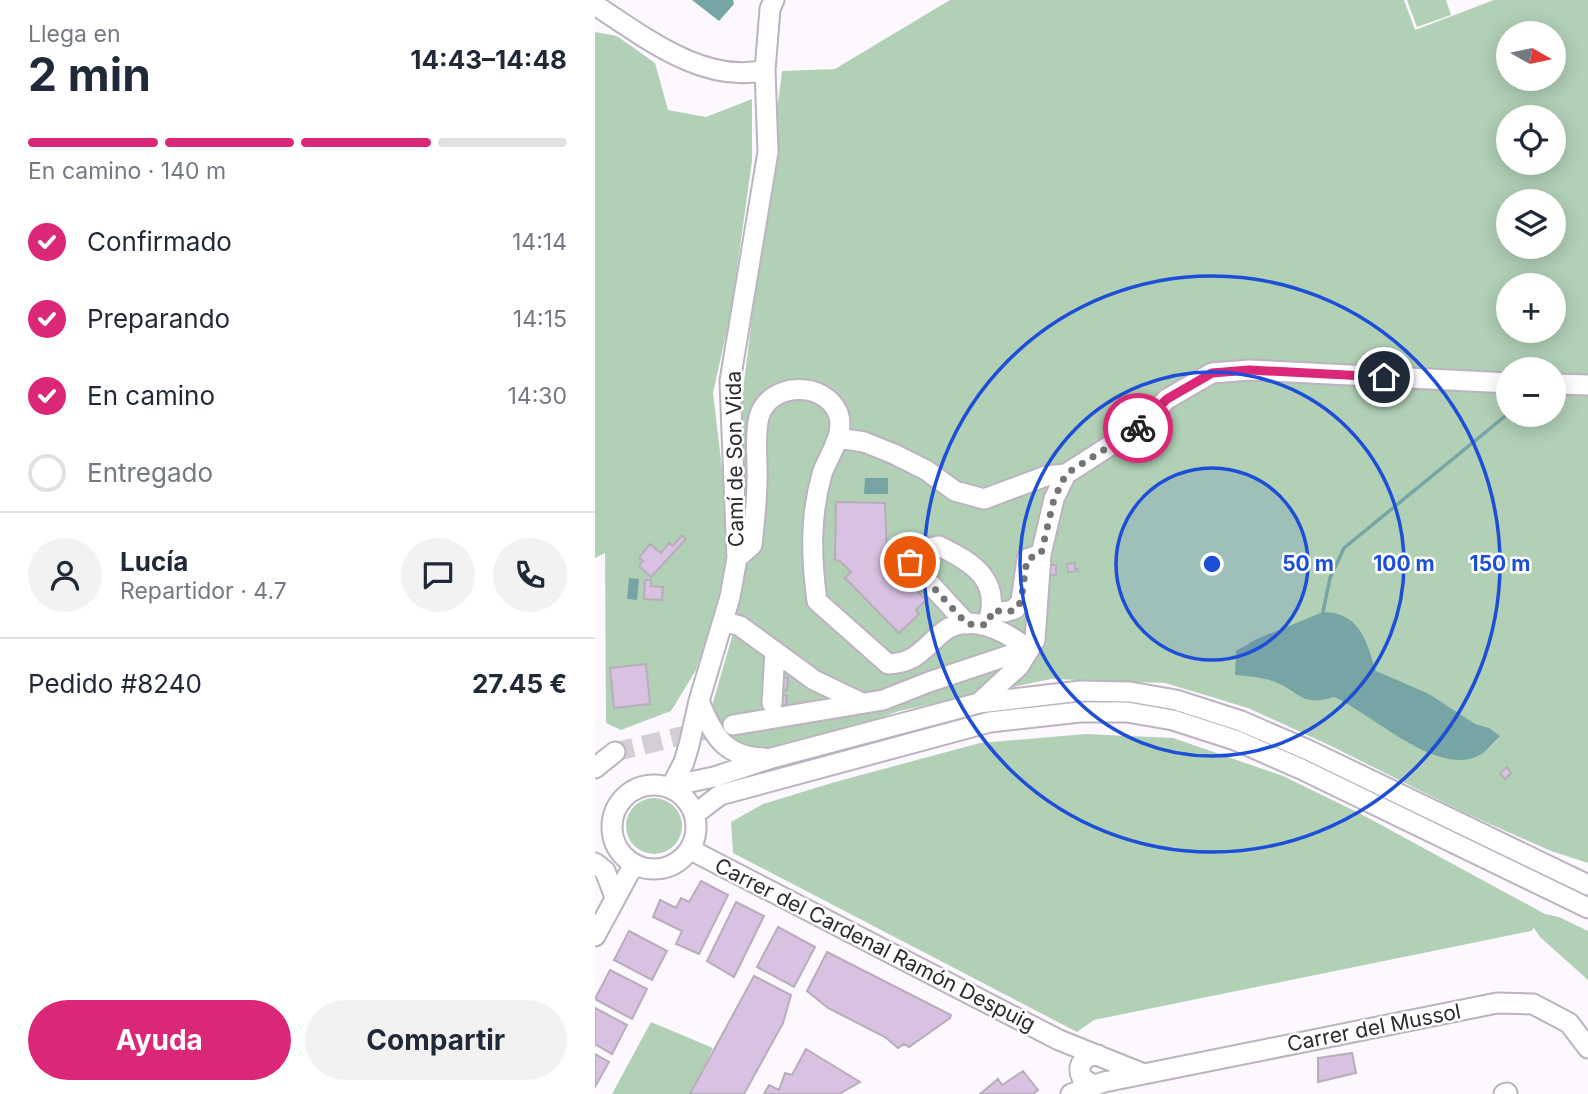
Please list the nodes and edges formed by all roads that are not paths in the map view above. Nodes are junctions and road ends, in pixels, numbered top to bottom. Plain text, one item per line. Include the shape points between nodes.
1 (774, 0) edge
2 (595, 5) edge
3 (765, 70) junction
4 (1496, 382) edge
5 (1566, 384) edge
6 (1588, 385) edge
7 (838, 439) junction
8 (1066, 474) junction
9 (1041, 554) junction
10 (737, 558) junction
11 (990, 617) junction
12 (723, 621) junction
13 (967, 624) junction
14 (1028, 649) junction
15 (775, 652) junction
16 (699, 701) junction
17 (772, 703) dead end
18 (862, 703) junction
19 (979, 703) junction
20 (733, 724) dead end
21 (772, 758) junction
22 (672, 788) junction
23 (695, 814) junction
24 (608, 837) edge
25 (691, 850) junction
26 (595, 854) edge
27 (595, 863) edge
28 (633, 864) junction
29 (1588, 885) edge
30 (615, 897) junction
31 (1588, 908) edge
32 (595, 936) edge
33 (1588, 1048) edge
34 (1091, 1062) junction
35 (1144, 1074) junction
36 (1100, 1084) junction
37 (1059, 1094) edge
38 (1071, 1094) edge

1 - 3 street, Camí de Son Vida
2 - 3 street via 673,55 722,71
3 - 10 street, Camí de Son Vida via 768,152 730,381
4 - 8 street via 1249,370 1212,373 1167,399 1142,425
5 - 6 street
7 - 8 street via 864,442 894,454 955,491 984,499 1046,476
7 - 10 street via 839,415 825,396 808,389 786,390 767,401 757,428 752,545
7 - 13 street via 823,472 812,519 817,601 888,664 915,658 941,633
8 - 9 street via 1054,499
9 - 11 street via 1027,559 1016,610
9 - 14 street via 1035,640
10 - 12 street, Camí de Son Vida
11 - 13 street
11 - 13 street via 988,584 978,567 939,546 925,549 910,562
11 - 14 street
12 - 15 street via 740,626
12 - 16 street, Camí de Son Vida
14 - 18 street via 883,700
14 - 19 street via 1019,666
15 - 17 street
15 - 18 street via 814,680
16 - 21 street via 717,739 745,758
16 - 22 street, Camí de Son Vida via 684,762
18 - 20 street
19 - 21 street
19 - 29 street via 1080,691 1130,692 1212,710 1320,755
21 - 22 street
22 - 23 street via 686,797
22 - 24 street via 654,783 623,797
23 - 25 street via 697,832
23 - 31 street via 720,795 990,722 1127,712 1173,720 1235,740
24 - 26 street
24 - 28 street
25 - 28 street via 675,864 654,870
25 - 34 street, Carrer del Cardenal Ramón Despuig via 1059,1040
27 - 30 street via 605,871
28 - 30 street
30 - 32 street
33 - 35 street, Carrer del Mussol via 1569,1023 1533,1004 1497,1003
34 - 35 street
34 - 36 street, Carrer del Cardenal Ramón Despuig via 1082,1079
34 - 36 street via 1111,1069
34 - 37 street
35 - 36 street, Carrer del Mussol
36 - 38 street, Carrer del Mussol

